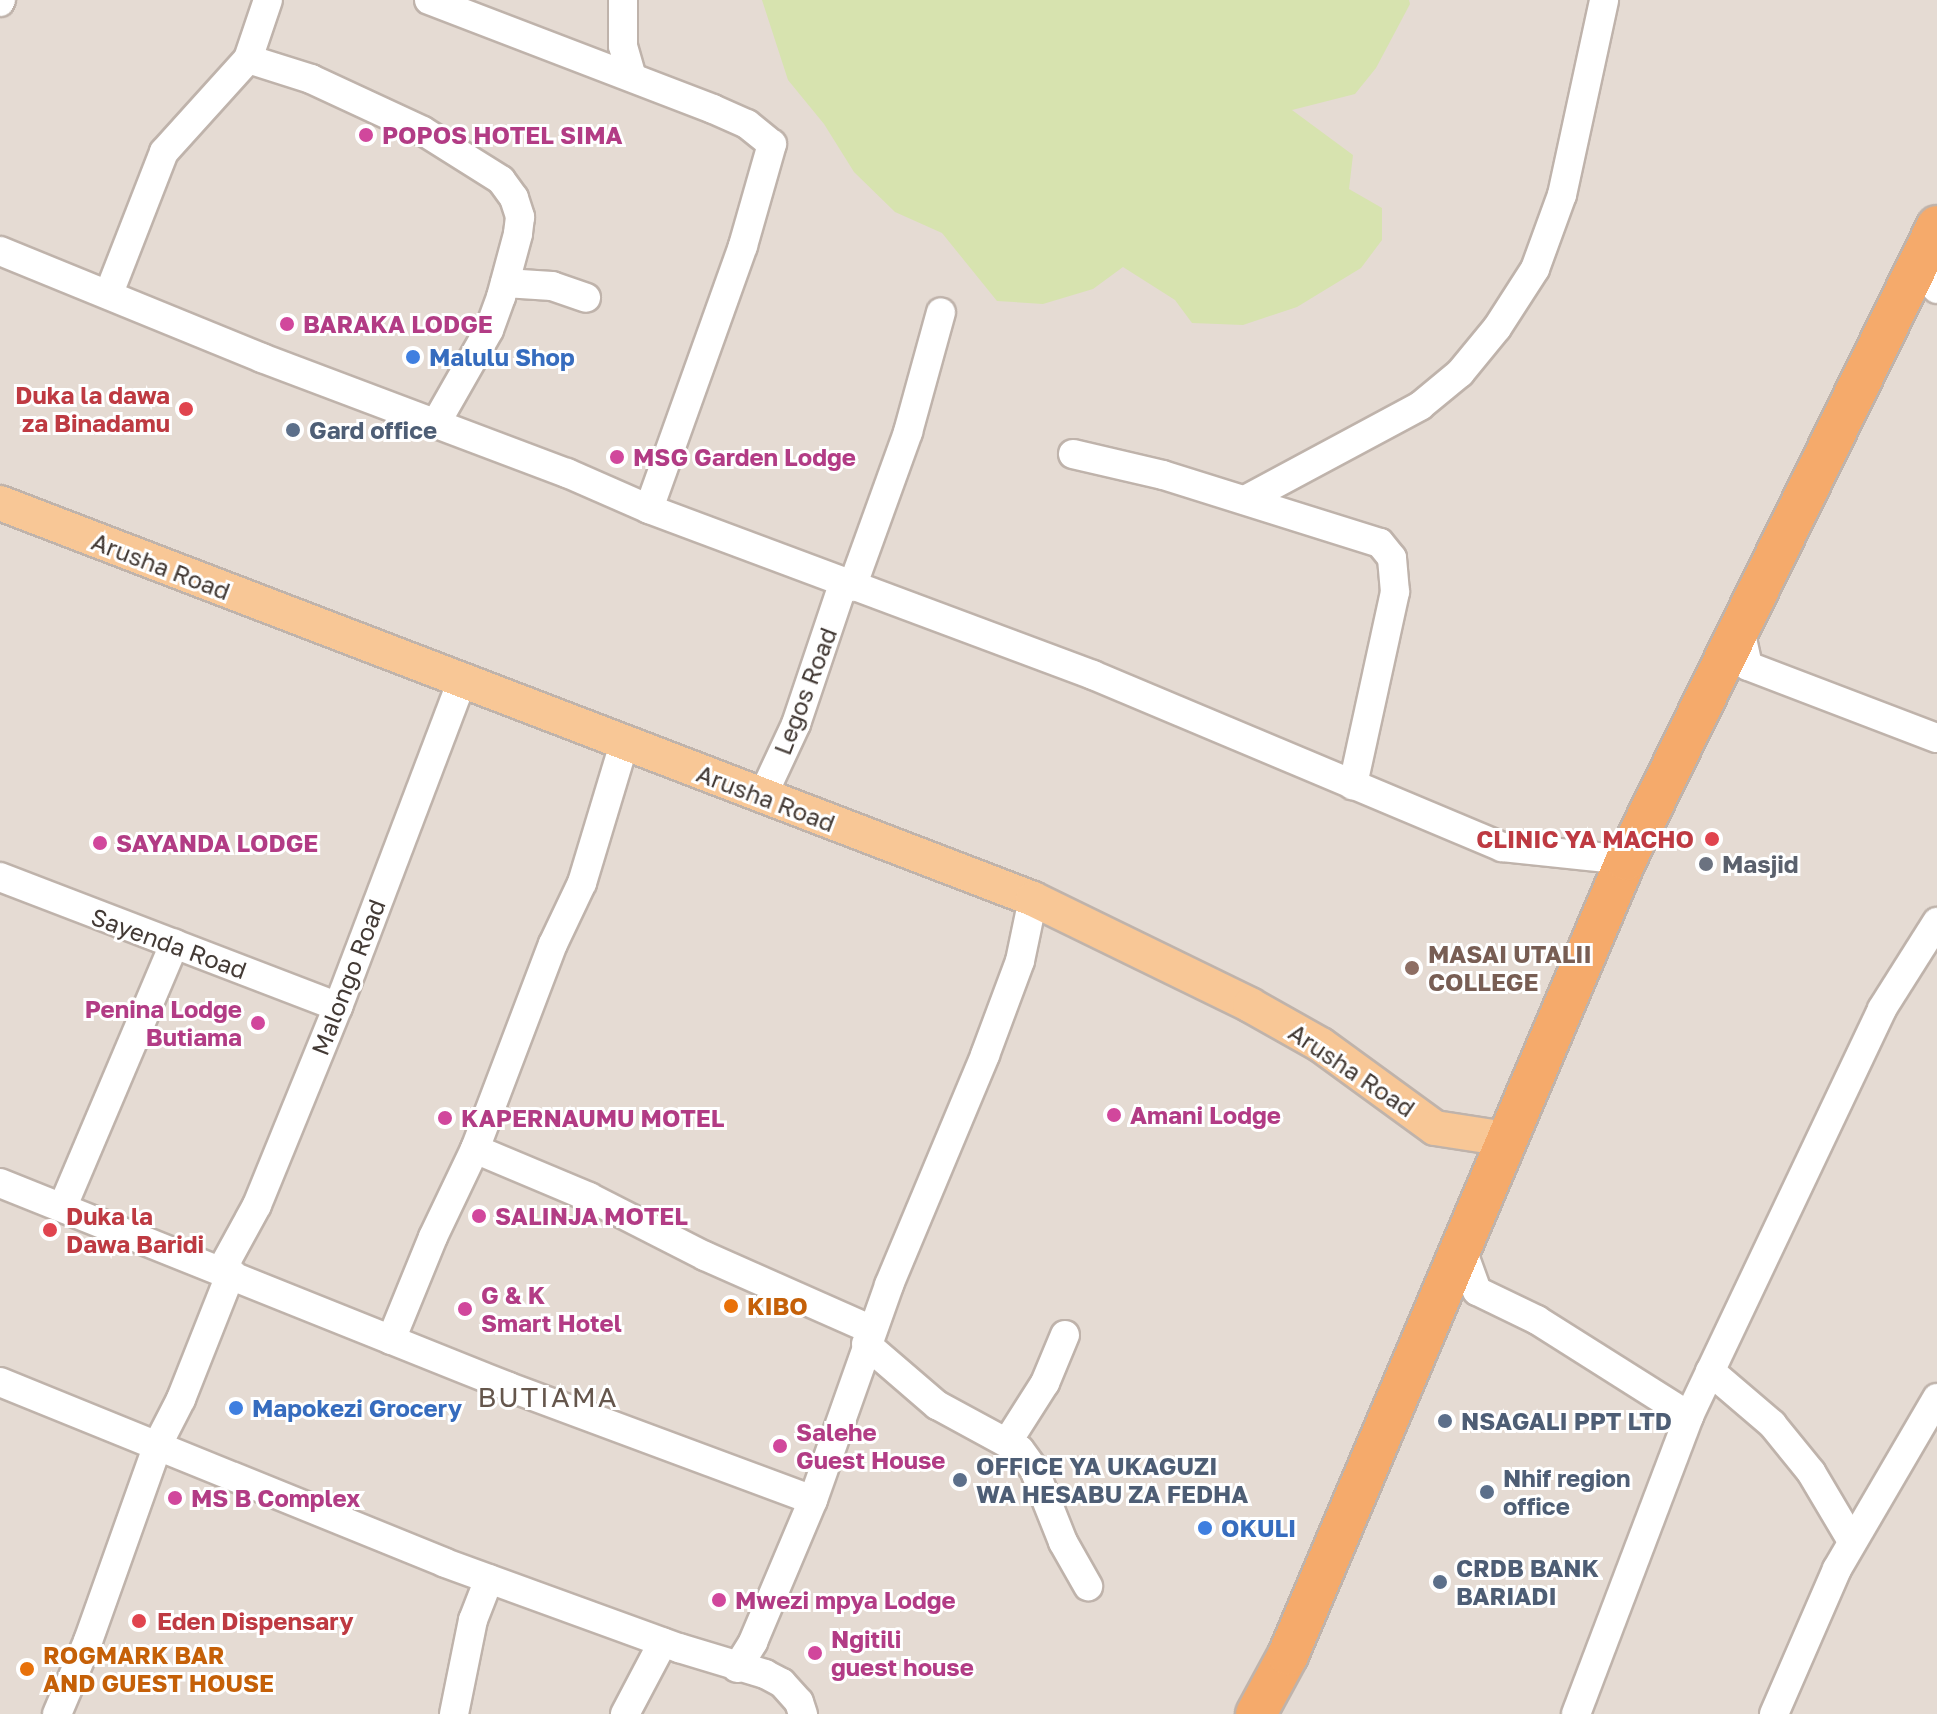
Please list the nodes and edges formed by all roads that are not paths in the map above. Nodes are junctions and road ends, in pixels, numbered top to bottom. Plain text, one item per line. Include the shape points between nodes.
1 (268, 0) edge
2 (623, 0) edge
3 (1604, 0) edge
4 (439, 2) edge
5 (248, 59) junction
6 (632, 77) junction
7 (1937, 226) edge
8 (0, 251) edge
9 (1926, 278) edge
10 (505, 283) junction
11 (109, 293) junction
12 (586, 298) dead end
13 (941, 312) dead end
14 (436, 423) junction
15 (1073, 454) dead end
16 (1245, 500) junction
17 (0, 503) edge
18 (649, 509) junction
19 (848, 585) junction
20 (1739, 625) junction
21 (462, 680) junction
22 (1937, 738) edge
23 (624, 744) junction
24 (1353, 785) junction
25 (762, 797) junction
26 (1626, 860) junction
27 (0, 877) edge
28 (1033, 899) junction
29 (1934, 933) edge
30 (174, 944) junction
31 (338, 1007) junction
32 (1506, 1139) junction
33 (475, 1149) junction
34 (0, 1183) edge
35 (63, 1206) junction
36 (1460, 1244) junction
37 (227, 1271) junction
38 (1065, 1335) dead end
39 (869, 1337) junction
40 (391, 1340) junction
41 (1710, 1371) junction
42 (0, 1382) edge
43 (1937, 1398) edge
44 (1689, 1416) junction
45 (1008, 1441) junction
46 (158, 1444) junction
47 (813, 1500) junction
48 (1852, 1541) junction
49 (489, 1579) junction
50 (1088, 1586) dead end
51 (663, 1642) junction
52 (737, 1668) junction
53 (57, 1714) edge
54 (454, 1714) edge
55 (625, 1714) edge
56 (803, 1714) edge
57 (1256, 1714) edge
58 (1576, 1714) edge
59 (1774, 1714) edge

1 - 5 street
2 - 6 street via 623,46
3 - 16 street via 1562,195 1535,269 1497,328 1460,373 1420,406
4 - 6 street
5 - 10 street via 311,79 423,131 501,180 520,217
5 - 11 street via 164,152
6 - 18 street via 747,124 772,144 743,246
7 - 9 highway
8 - 11 street
9 - 20 highway
10 - 12 street via 552,286
10 - 14 street via 489,330
11 - 14 street
13 - 19 street, Legos Road via 908,432
14 - 18 street
15 - 16 street
16 - 24 street via 1380,543 1392,558 1393,604
17 - 21 main road, Arusha Road
18 - 19 street
19 - 24 street via 1093,675
19 - 25 street, Legos Road via 796,724
20 - 22 street via 1748,666
20 - 26 highway
21 - 23 main road, Arusha Road
21 - 31 street, Malongo Road
23 - 25 main road, Arusha Road
23 - 33 street via 582,883 553,944
24 - 26 street via 1502,847
25 - 28 main road, Arusha Road
26 - 32 highway
27 - 30 street, Sayenda Road
28 - 32 main road, Arusha Road via 1321,1045 1435,1128
28 - 39 street via 1020,961 985,1055
29 - 41 street via 1864,1045
30 - 31 street, Sayenda Road
30 - 35 street
31 - 37 street, Malongo Road
32 - 36 highway
33 - 39 street via 589,1197
33 - 40 street
34 - 35 street
35 - 37 street
36 - 44 street via 1477,1291 1537,1320
36 - 57 highway via 1288,1655
37 - 40 street
37 - 46 street, Malongo Road via 181,1399
38 - 45 street via 1045,1383
39 - 45 street via 937,1405
39 - 47 street
40 - 47 street
41 - 44 street
41 - 48 street via 1772,1424 1811,1472
42 - 46 street
43 - 48 street
44 - 58 street
45 - 50 street via 1034,1469 1063,1542
46 - 49 street
46 - 53 street, Malongo Road
47 - 52 street
48 - 59 street
49 - 51 street
49 - 54 street via 473,1620
51 - 52 street
51 - 55 street
52 - 56 street via 782,1683

